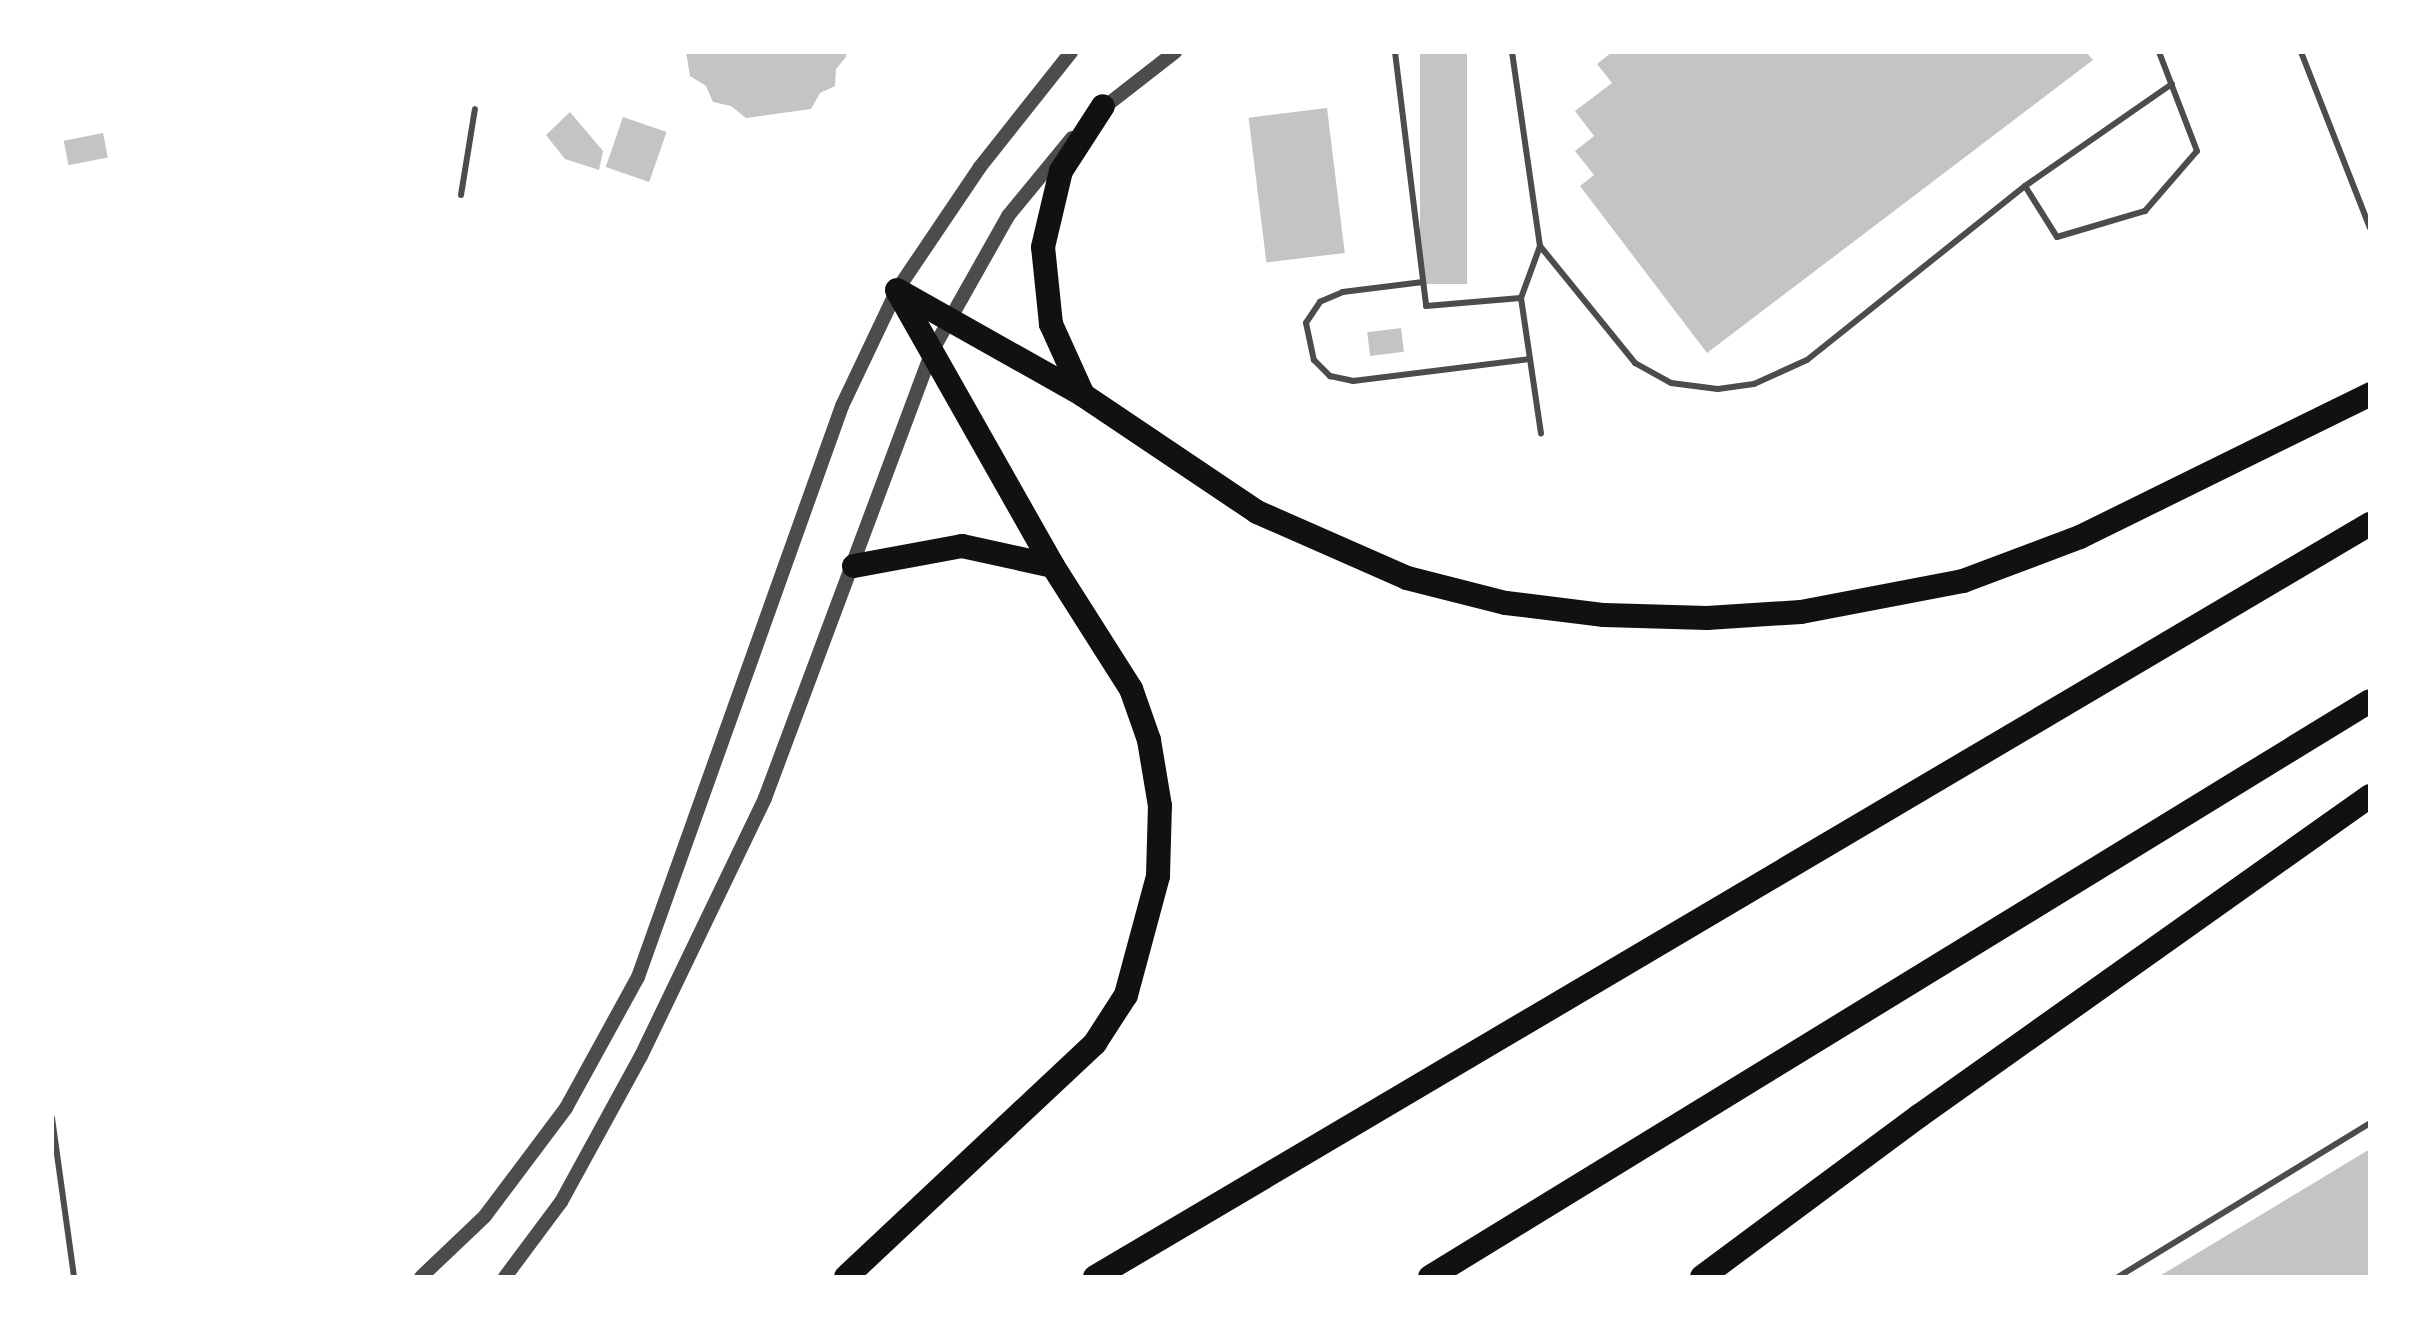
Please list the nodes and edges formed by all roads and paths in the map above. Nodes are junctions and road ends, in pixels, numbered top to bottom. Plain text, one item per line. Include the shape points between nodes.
1 (1071, 52) edge
2 (1175, 52) edge
3 (1395, 52) edge
4 (1512, 52) edge
5 (2159, 52) edge
6 (2301, 52) edge
7 (2172, 84) junction
8 (1103, 106) junction
9 (475, 109) dead end
10 (2025, 186) junction
11 (461, 195) dead end
12 (2370, 228) edge
13 (1540, 246) junction
14 (1423, 282) junction
15 (897, 290) junction
16 (1521, 298) junction
17 (950, 320) junction
18 (932, 351) junction
19 (1530, 359) junction
20 (2370, 394) edge
21 (1083, 395) junction
22 (1541, 434) dead end
23 (2370, 524) edge
24 (854, 566) junction
25 (1053, 566) junction
26 (2370, 701) edge
27 (2370, 796) edge
28 (52, 1118) edge
29 (2370, 1123) edge
30 (74, 1277) edge
31 (421, 1277) edge
32 (505, 1277) edge
33 (846, 1277) edge
34 (1095, 1277) edge
35 (1430, 1277) edge
36 (1702, 1277) edge
37 (2118, 1277) edge

1 - 15 street via 980,167
2 - 8 street
3 - 14 lane
4 - 13 lane
5 - 7 lane
6 - 12 lane
7 - 10 lane
7 - 10 lane via 2197,151 2145,211 2057,237
8 - 17 street via 1050,161 1008,216
8 - 21 highway via 1061,171 1043,247 1051,324
9 - 11 lane
10 - 13 lane via 1807,360 1754,384 1718,389 1671,383 1635,363
13 - 16 lane
14 - 16 lane via 1426,306
14 - 19 lane via 1343,292 1320,302 1306,323 1314,360 1330,376 1353,381
15 - 17 highway
15 - 18 highway
15 - 31 street via 842,406 638,977 566,1108 485,1216
16 - 19 lane
17 - 18 street
17 - 21 highway
18 - 24 street
18 - 25 highway
19 - 22 lane
20 - 21 highway via 2080,537 1963,581 1801,612 1707,618 1604,615 1506,603 1407,578 1257,512
23 - 34 highway
24 - 25 highway via 962,546
24 - 32 street via 765,798 641,1056 561,1202
25 - 33 highway via 1131,689 1149,740 1160,806 1158,876 1144,941 1126,995 1095,1043
26 - 35 highway
27 - 36 highway
28 - 30 lane
29 - 37 lane

